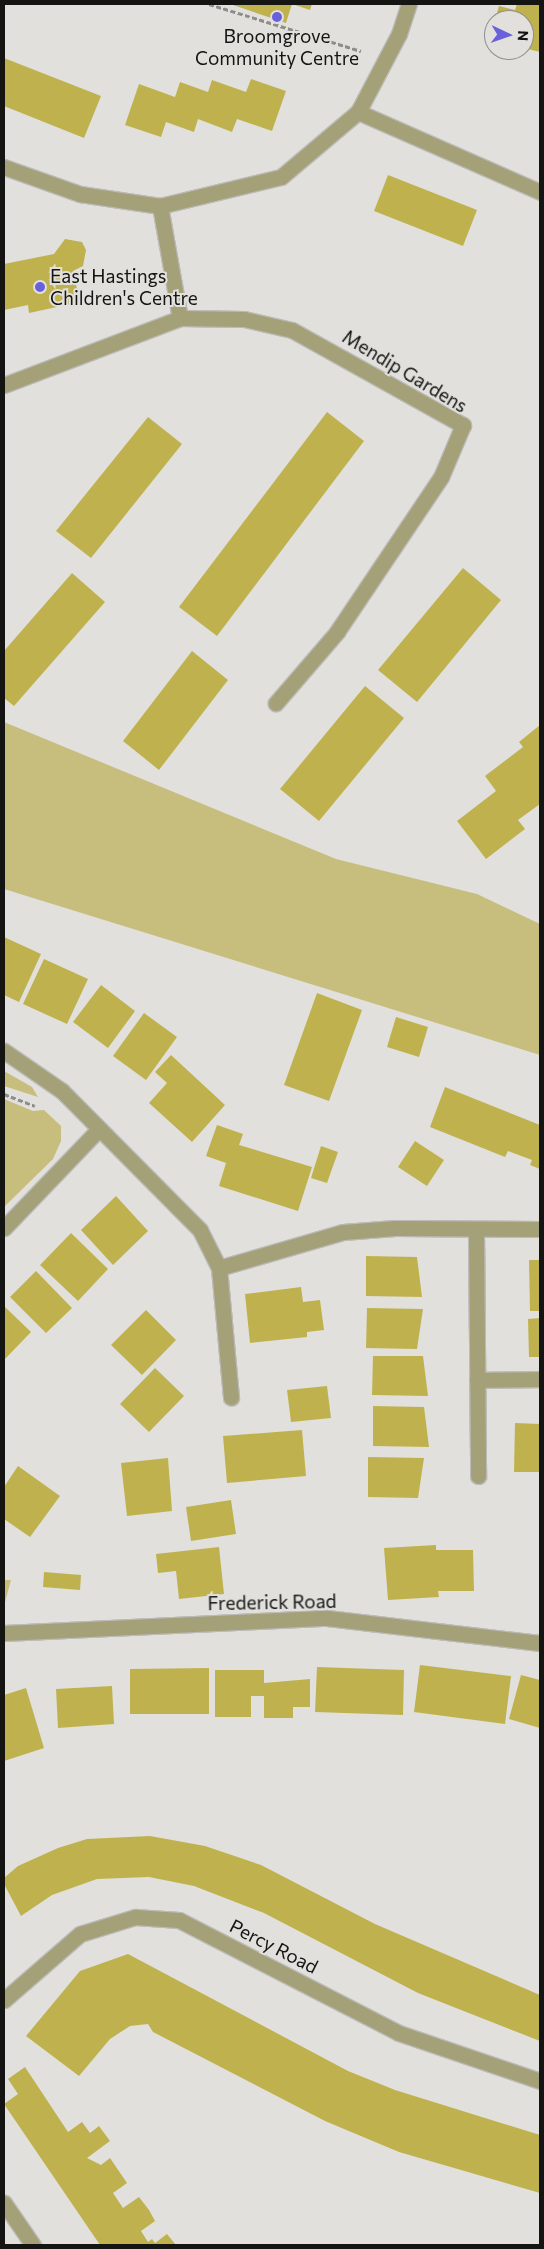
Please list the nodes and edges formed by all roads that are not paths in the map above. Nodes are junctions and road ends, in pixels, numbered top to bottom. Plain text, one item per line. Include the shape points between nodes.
1 (409, 4) edge
2 (358, 112) junction
3 (4, 167) edge
4 (540, 192) edge
5 (160, 206) junction
6 (180, 318) junction
7 (4, 385) edge
8 (276, 703) dead end
9 (4, 1051) edge
10 (99, 1129) junction
11 (4, 1228) edge
12 (476, 1229) junction
13 (540, 1229) edge
14 (219, 1268) junction
15 (540, 1379) edge
16 (477, 1380) junction
17 (231, 1397) dead end
18 (478, 1476) dead end
19 (4, 1633) edge
20 (540, 1643) edge
21 (4, 2000) edge
22 (540, 2081) edge
23 (4, 2203) edge
24 (33, 2245) edge

1 - 2 street via 386,59
2 - 4 street
2 - 5 street via 281,177
3 - 5 street via 80,194
5 - 6 street
6 - 7 street
6 - 8 street, Mendip Gardens via 244,319 292,330 463,425 440,477 337,632
9 - 10 street via 62,1090
10 - 11 street
10 - 14 street via 200,1230
12 - 13 street
12 - 14 street via 343,1232
12 - 16 street
14 - 17 street
15 - 16 street
16 - 18 street
19 - 20 street, Frederick Road via 327,1618
21 - 22 street, Percy Road via 80,1934 135,1917 179,1920 399,2033
23 - 24 street

